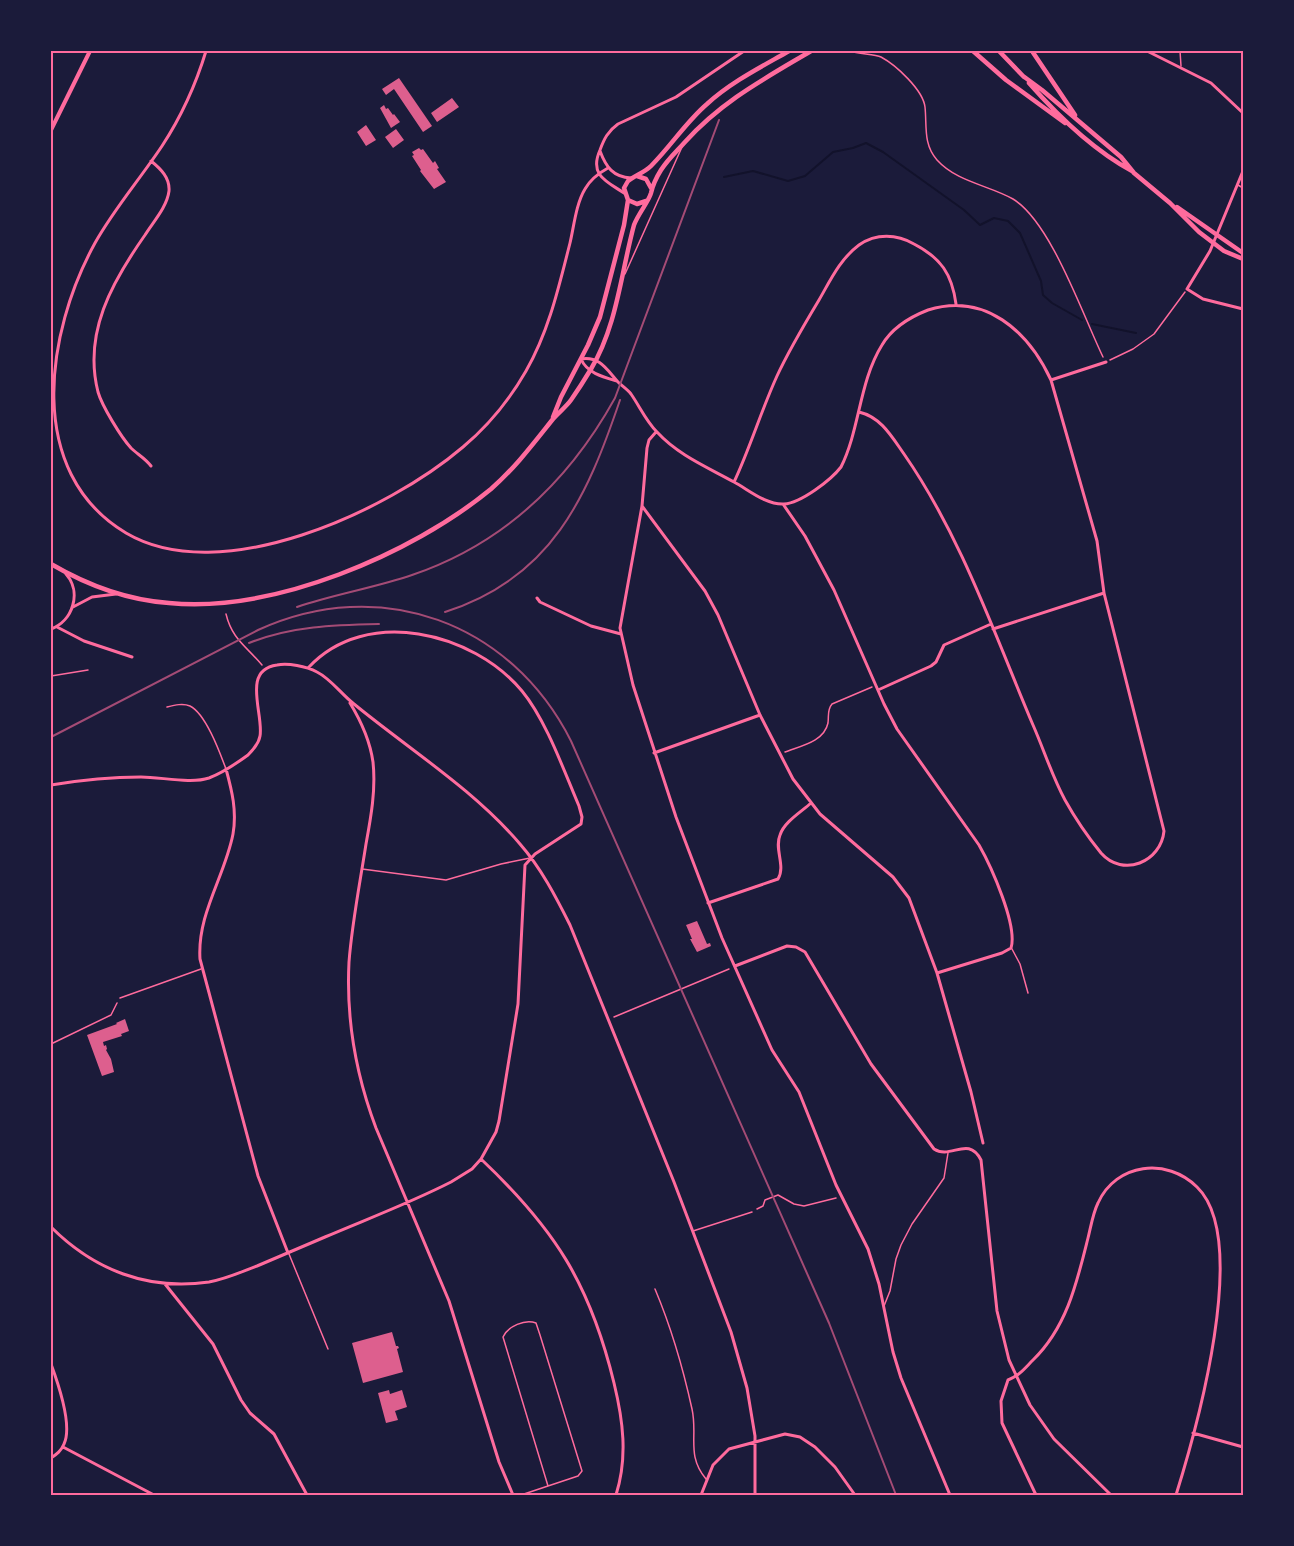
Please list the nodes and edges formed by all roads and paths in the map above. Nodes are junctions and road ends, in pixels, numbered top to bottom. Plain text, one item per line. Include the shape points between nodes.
1 (90, 51) edge
2 (206, 51) edge
3 (744, 51) edge
4 (789, 51) edge
5 (811, 51) edge
6 (850, 51) edge
7 (973, 51) edge
8 (999, 51) edge
9 (1032, 51) edge
10 (1148, 51) edge
11 (1180, 51) edge
12 (1181, 67) junction
13 (1023, 76) junction
14 (1243, 113) edge
15 (1080, 122) junction
16 (1071, 126) junction
17 (51, 130) edge
18 (683, 145) junction
19 (600, 151) junction
20 (151, 161) junction
21 (608, 168) junction
22 (1243, 171) edge
23 (1134, 173) junction
24 (599, 174) junction
25 (637, 176) junction
26 (631, 178) junction
27 (1237, 184) junction
28 (651, 188) junction
29 (1243, 188) edge
30 (624, 193) junction
31 (628, 200) junction
32 (646, 201) junction
33 (1170, 202) junction
34 (1216, 235) junction
35 (1214, 243) junction
36 (1243, 253) edge
37 (1243, 259) edge
38 (621, 283) junction
39 (1187, 290) junction
40 (956, 305) junction
41 (1243, 309) edge
42 (581, 359) junction
43 (595, 361) junction
44 (1106, 362) junction
45 (590, 370) junction
46 (612, 377) junction
47 (1051, 380) junction
48 (859, 412) junction
49 (553, 419) junction
50 (656, 432) junction
51 (151, 466) dead end
52 (734, 482) junction
53 (783, 504) junction
54 (642, 506) junction
55 (51, 564) edge
56 (62, 570) junction
57 (1104, 592) junction
58 (118, 594) junction
59 (537, 598) dead end
60 (73, 607) junction
61 (226, 614) dead end
62 (991, 624) junction
63 (57, 627) junction
64 (51, 629) edge
65 (993, 629) junction
66 (621, 634) junction
67 (132, 657) dead end
68 (262, 665) dead end
69 (308, 668) junction
70 (88, 670) dead end
71 (51, 676) edge
72 (876, 686) junction
73 (878, 690) junction
74 (347, 699) junction
75 (167, 707) dead end
76 (760, 715) junction
77 (654, 753) junction
78 (778, 754) junction
79 (226, 769) junction
80 (51, 785) edge
81 (811, 803) junction
82 (531, 858) junction
83 (362, 868) junction
84 (708, 903) junction
85 (1011, 948) junction
86 (735, 966) junction
87 (202, 968) junction
88 (936, 974) junction
89 (1028, 993) dead end
90 (120, 998) joint
91 (609, 1019) junction
92 (51, 1044) edge
93 (983, 1143) dead end
94 (948, 1152) junction
95 (482, 1159) junction
96 (842, 1197) junction
97 (407, 1202) junction
98 (752, 1212) joint
99 (51, 1227) edge
100 (693, 1231) junction
101 (288, 1253) junction
102 (165, 1284) junction
103 (655, 1289) dead end
104 (884, 1308) junction
105 (328, 1349) dead end
106 (51, 1364) edge
107 (1016, 1376) junction
108 (1193, 1432) junction
109 (756, 1442) junction
110 (63, 1447) junction
111 (1243, 1447) edge
112 (51, 1458) edge
113 (706, 1479) junction
114 (548, 1486) junction
115 (154, 1495) edge
116 (307, 1495) edge
117 (513, 1495) edge
118 (521, 1495) edge
119 (616, 1495) edge
120 (701, 1495) edge
121 (755, 1495) edge
122 (855, 1495) edge
123 (950, 1495) edge
124 (1036, 1495) edge
125 (1111, 1495) edge
126 (1176, 1495) edge

1 - 17 street
2 - 20 street via 184,107
3 - 19 street via 676,97 615,126
4 - 25 main road via 714,98
5 - 18 main road via 736,95
6 - 44 path via 880,57 910,80 922,97 925,132 936,159 952,172 1012,199 1029,211 1068,278
7 - 16 main road via 1025,95
8 - 13 main road
9 - 15 main road
10 - 12 street
11 - 12 lane
12 - 14 street via 1211,83
13 - 15 main road
13 - 16 main road
15 - 23 main road
16 - 23 main road
18 - 28 main road
18 - 38 lane
19 - 21 street
19 - 24 street via 596,157
20 - 24 street via 96,241 74,289 58,349 54,385 57,431 73,477 86,498 107,519 153,545 201,553 259,546 346,518 418,480 476,435 500,409 534,354 552,311 582,196
20 - 51 street via 167,177 169,194 108,296 98,322 94,355 101,400 131,448
21 - 24 street
21 - 26 street via 616,175
22 - 27 street
23 - 33 main road
24 - 30 street
25 - 26 main road
25 - 28 main road via 646,179
26 - 30 main road
27 - 29 lane
27 - 34 street
28 - 32 main road
30 - 31 main road
31 - 32 main road via 637,204
31 - 42 main road via 604,304
32 - 38 main road via 634,226
33 - 34 main road
33 - 35 main road
34 - 35 street
34 - 36 main road
35 - 37 main road via 1224,252
35 - 39 street
38 - 43 main road
39 - 41 street via 1203,299
39 - 44 path via 1154,334
40 - 47 street via 978,308 1009,324
40 - 48 street via 918,314 892,332 876,356
40 - 52 street via 947,273 926,250 892,236 860,244 832,277 789,352
42 - 43 street
42 - 45 street
42 - 49 main road
43 - 45 main road
43 - 46 street via 604,364
44 - 47 street
45 - 46 street
45 - 49 main road
46 - 50 street via 628,391
47 - 57 street via 1097,541
48 - 53 street via 839,470 802,498
48 - 62 street via 880,423 920,479 952,535
49 - 58 main road via 520,461 468,506 419,537 354,568 286,591 224,604 166,603
50 - 52 street via 692,460
50 - 54 street via 647,448
52 - 53 street via 768,501
53 - 72 street via 834,590
54 - 66 street
54 - 76 street via 705,591
55 - 56 main road
56 - 58 main road
56 - 60 street via 74,590
57 - 65 street
57 - 65 street via 1164,831 1155,855 1139,864 1120,864 1107,858 1066,802
58 - 60 street via 92,597
59 - 66 street via 591,626
60 - 63 street
61 - 68 path via 232,633
62 - 65 street
62 - 73 street via 944,645 931,666
63 - 64 street
63 - 67 street
66 - 77 street
69 - 74 street via 324,676
69 - 79 street via 276,665 260,676 256,692 259,740 249,754
69 - 82 street via 320,655 338,646 393,633 422,635 456,644 497,668 522,691 537,713 582,817 581,824
70 - 71 lane
72 - 73 street
72 - 78 path via 831,706 826,728 818,738
73 - 85 street via 910,750 989,862 1011,929
74 - 82 street via 482,804
74 - 83 street via 363,726 373,761 372,807
75 - 79 lane via 184,704 199,712
76 - 77 street
76 - 78 street
77 - 84 street
78 - 81 street
79 - 80 street via 198,780 141,777
79 - 87 street via 234,801 233,834 201,932
81 - 84 street via 779,837 778,879
81 - 88 street via 904,888
82 - 83 lane via 439,880
82 - 91 street via 570,925
82 - 95 street via 525,869 514,1034 499,1121
83 - 97 street via 349,960 351,1037 366,1101
84 - 86 street
85 - 88 street
85 - 89 lane
86 - 91 path
86 - 94 street via 787,946 805,952 871,1064 934,1149
86 - 96 street via 772,1050 799,1092
87 - 90 lane
87 - 101 street via 258,1176
88 - 93 street
90 - 92 path via 111,1015
91 - 100 street
94 - 104 lane via 944,1178 901,1245
94 - 107 street via 970,1149 981,1160 997,1311
95 - 97 street via 451,1182
95 - 119 street via 524,1201 554,1240 595,1319 622,1421 623,1450
96 - 98 path via 804,1206 776,1195
96 - 104 street via 868,1249
97 - 101 street
97 - 117 street via 449,1301
98 - 100 lane
99 - 102 street via 100,1265
100 - 109 street via 742,1369
101 - 102 street via 225,1278
101 - 105 lane
102 - 116 street via 213,1344 250,1413 274,1434
103 - 113 lane via 690,1400 694,1457
104 - 123 street via 901,1378
106 - 110 street via 65,1418
107 - 108 street via 1038,1355 1065,1314 1101,1197 1123,1174 1143,1168 1166,1170 1198,1187 1208,1201 1218,1246 1220,1278 1215,1340
107 - 124 street via 1008,1380 1001,1401 1002,1423
107 - 125 street via 1054,1439
108 - 111 street
108 - 126 street
109 - 113 street via 729,1449
109 - 121 street
109 - 122 street via 785,1434 800,1437 824,1455
110 - 112 street
110 - 115 street
113 - 120 street
114 - 114 lane via 578,1476 582,1468 536,1323 529,1321 510,1328 503,1337
114 - 118 lane

